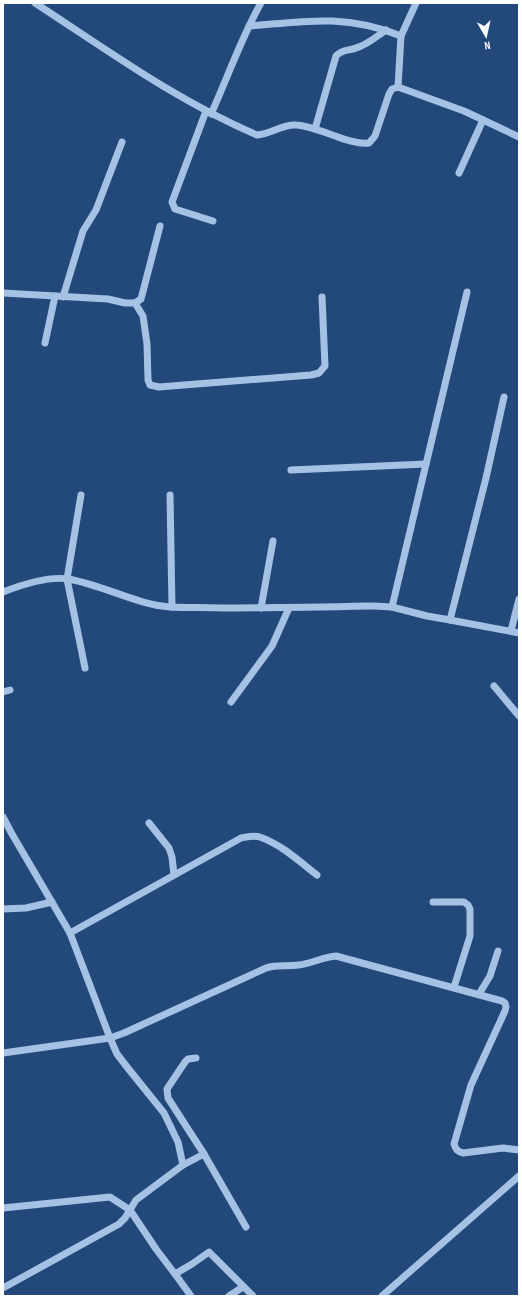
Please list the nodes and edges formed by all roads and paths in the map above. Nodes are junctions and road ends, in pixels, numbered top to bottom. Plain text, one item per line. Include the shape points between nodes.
1 (35, 3) edge
2 (261, 3) edge
3 (416, 3) edge
4 (249, 26) junction
5 (386, 30) junction
6 (401, 36) junction
7 (398, 87) junction
8 (209, 113) junction
9 (484, 120) junction
10 (315, 129) junction
11 (519, 137) edge
12 (122, 142) dead end
13 (459, 173) dead end
14 (212, 221) dead end
15 (160, 226) dead end
16 (467, 292) dead end
17 (3, 293) edge
18 (55, 296) junction
19 (63, 297) junction
20 (322, 297) dead end
21 (135, 302) junction
22 (44, 343) dead end
23 (504, 396) dead end
24 (426, 464) junction
25 (291, 470) dead end
26 (81, 495) dead end
27 (170, 495) dead end
28 (273, 541) dead end
29 (67, 579) junction
30 (3, 592) edge
31 (519, 599) edge
32 (172, 607) junction
33 (392, 607) junction
34 (261, 608) junction
35 (289, 608) junction
36 (450, 620) junction
37 (511, 631) junction
38 (519, 633) edge
39 (85, 668) dead end
40 (494, 686) dead end
41 (231, 702) dead end
42 (519, 716) edge
43 (3, 817) edge
44 (150, 823) dead end
45 (174, 875) junction
46 (317, 875) dead end
47 (52, 902) junction
48 (433, 902) dead end
49 (3, 909) edge
50 (70, 933) junction
51 (498, 951) dead end
52 (454, 987) junction
53 (479, 994) junction
54 (110, 1038) junction
55 (3, 1053) edge
56 (196, 1058) dead end
57 (519, 1150) edge
58 (204, 1154) junction
59 (183, 1165) junction
60 (519, 1176) edge
61 (3, 1208) edge
62 (130, 1210) junction
63 (246, 1227) dead end
64 (175, 1274) junction
65 (244, 1286) junction
66 (3, 1288) edge
67 (191, 1296) edge
68 (229, 1296) edge
69 (253, 1296) edge
70 (382, 1296) edge

1 - 8 street via 150,79
2 - 4 street
3 - 6 street
4 - 5 street via 331,21
4 - 8 street via 226,82
5 - 6 street
5 - 10 street via 362,46 341,51 336,56
6 - 7 street
7 - 9 street
7 - 10 street via 392,89 389,94 375,136 369,143 359,143
8 - 10 street via 257,135 286,126 297,125
8 - 14 street via 172,202 176,209
9 - 11 street
9 - 13 street
12 - 19 street via 96,210 84,231
15 - 21 street via 141,299
16 - 24 street
17 - 18 street
18 - 19 street
18 - 22 street
19 - 21 street
20 - 21 street via 325,366 319,373 159,386 150,385 148,380 143,316
23 - 36 street
24 - 25 street
24 - 33 street
26 - 29 street
27 - 32 street
28 - 34 street
29 - 30 street via 31,583
29 - 32 street via 153,605
29 - 39 street
31 - 37 street
32 - 34 street
33 - 35 street
33 - 36 street via 418,615
34 - 35 street
35 - 41 street via 272,646
36 - 37 street
37 - 38 street
40 - 42 street
43 - 47 street
44 - 45 street via 168,848
45 - 46 street via 241,838 250,836 259,837 283,849
45 - 50 street
47 - 49 street via 26,908
47 - 50 street
48 - 52 street via 464,902 470,909 470,936
50 - 54 street
51 - 53 street via 490,976
52 - 53 street
52 - 54 street via 336,956 328,957 297,966 275,965 266,968
53 - 57 street via 502,1001 506,1007 471,1085 454,1144 455,1149 463,1153 504,1148
54 - 55 street
54 - 59 street via 117,1054 164,1113 178,1142
56 - 58 street via 185,1062 166,1093
58 - 59 street
58 - 63 street
59 - 62 street via 136,1200
60 - 70 street
61 - 62 street via 110,1198
62 - 64 street
62 - 66 street via 119,1224
64 - 65 street via 209,1252
64 - 67 street
65 - 68 street
65 - 69 street

